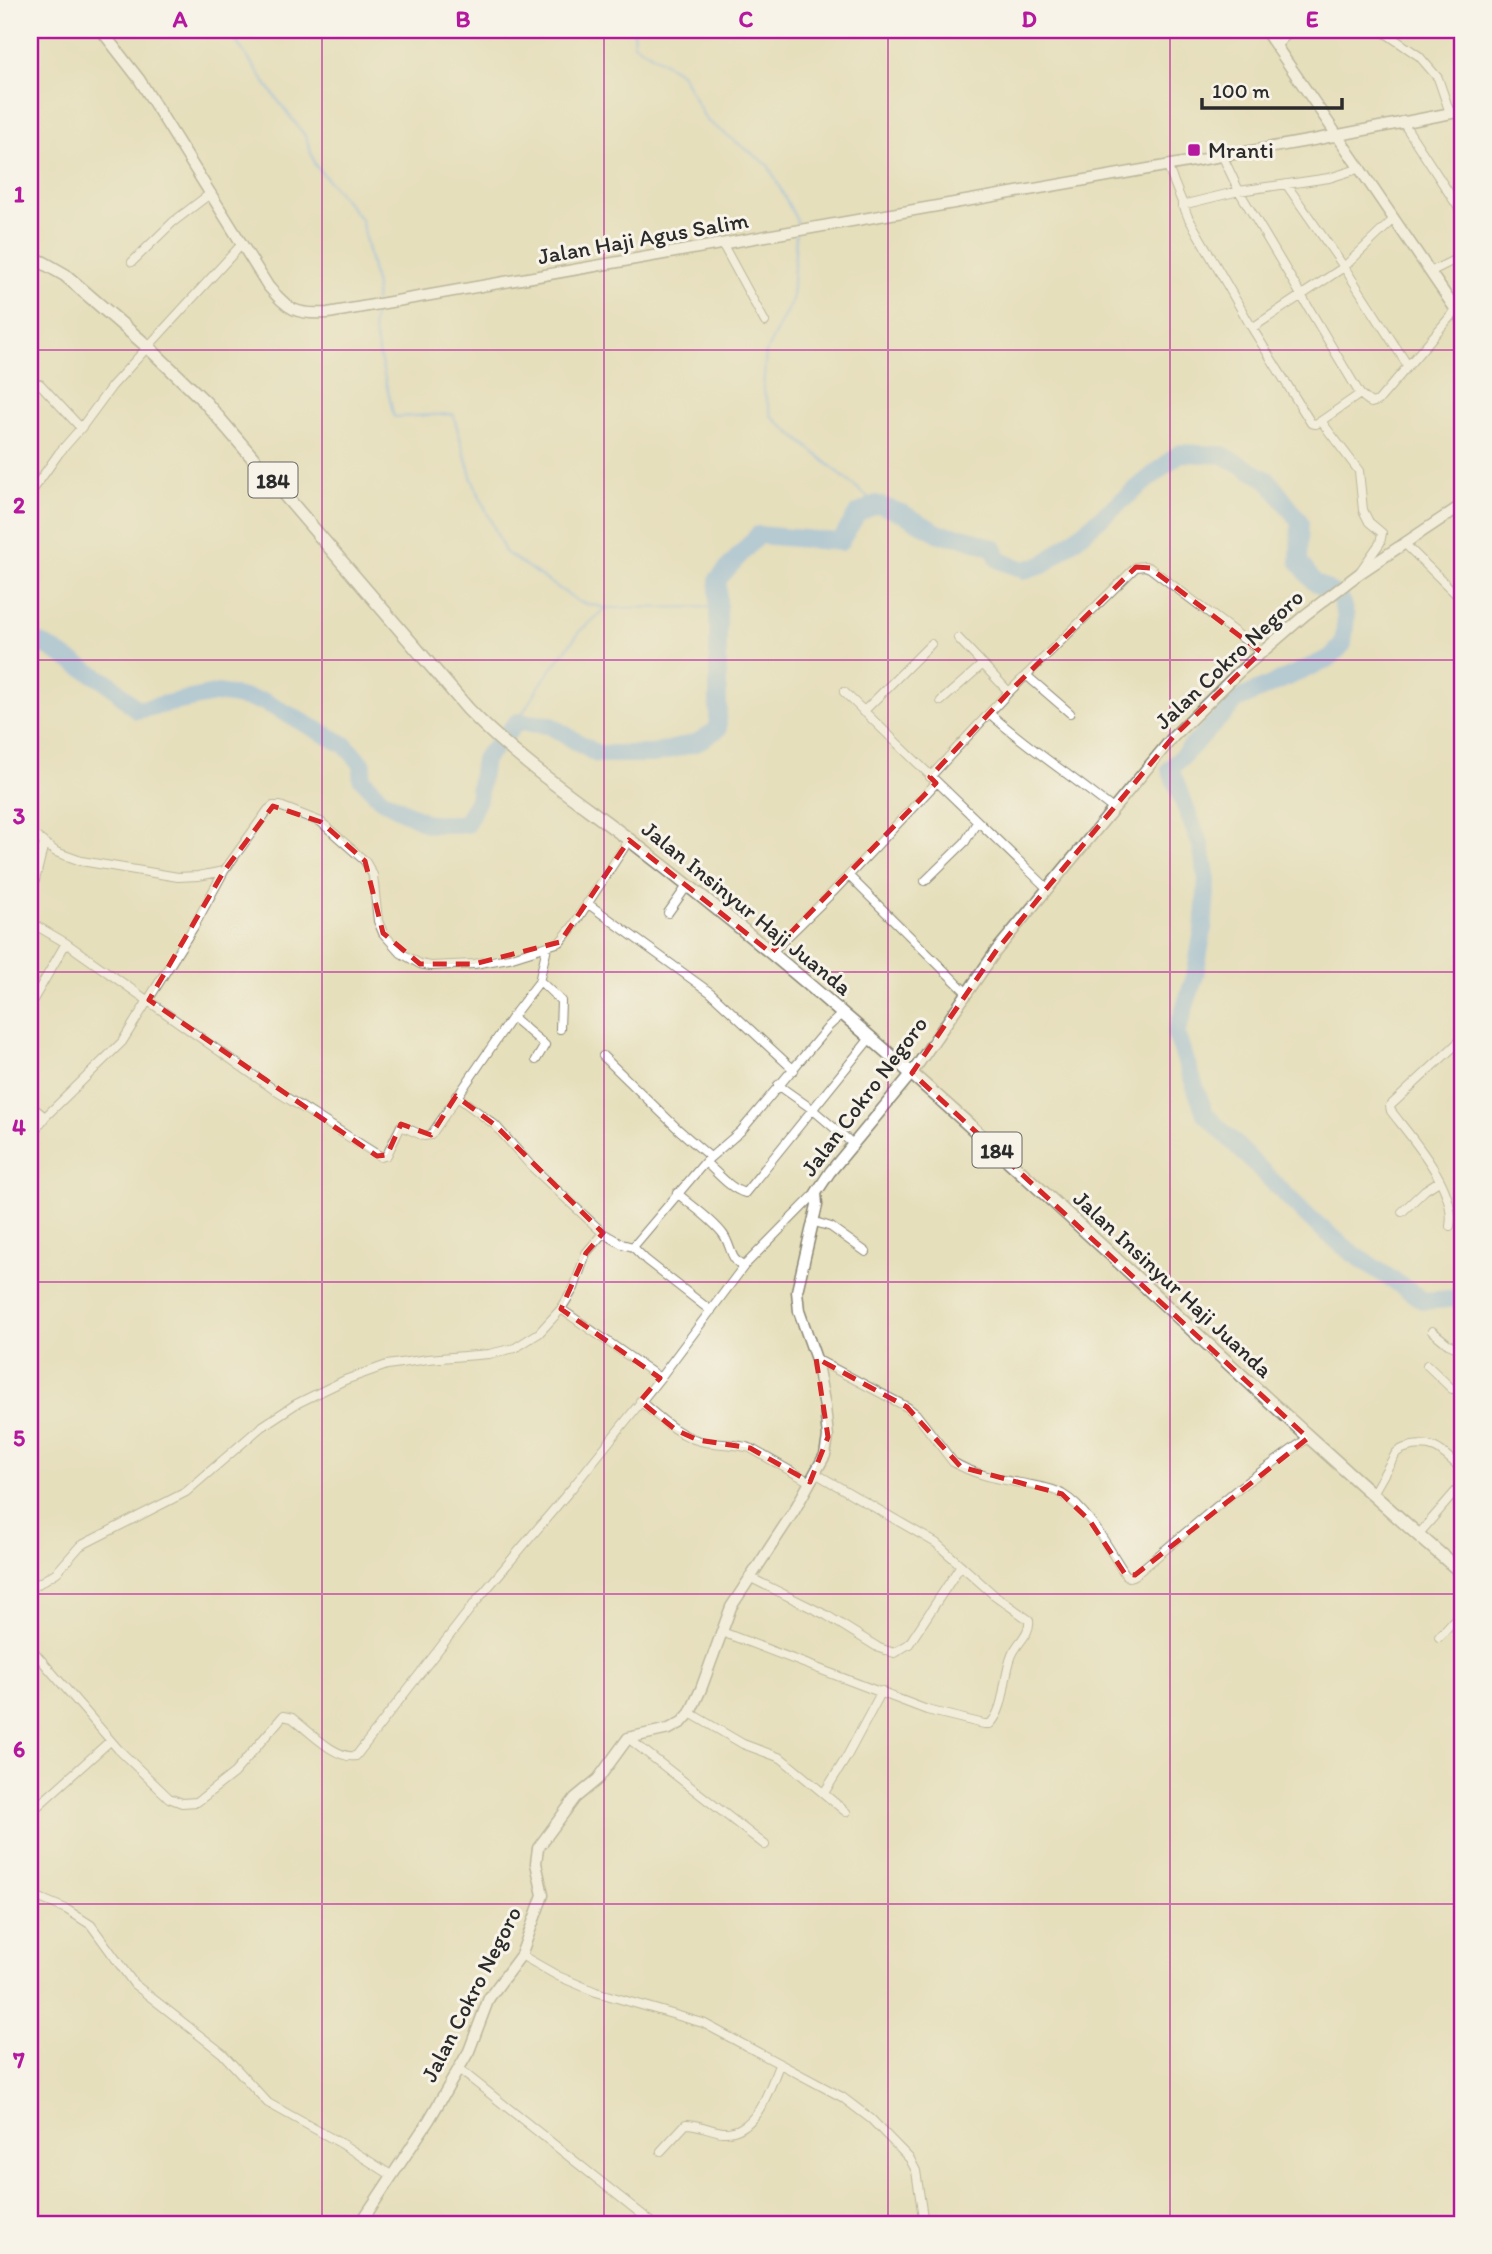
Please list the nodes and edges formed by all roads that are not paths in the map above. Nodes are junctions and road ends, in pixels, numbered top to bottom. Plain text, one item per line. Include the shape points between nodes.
1 (101, 30) edge
2 (1265, 30) edge
3 (1292, 30) edge
4 (1381, 30) edge
5 (1276, 46) junction
6 (1462, 111) edge
7 (1450, 113) junction
8 (1402, 121) junction
9 (1336, 135) junction
10 (1222, 155) junction
11 (1167, 165) junction
12 (1361, 168) junction
13 (1286, 184) junction
14 (1239, 191) junction
15 (211, 193) junction
16 (1182, 205) junction
17 (1462, 213) edge
18 (1394, 219) junction
19 (242, 244) junction
20 (723, 245) junction
21 (1462, 256) edge
22 (30, 257) edge
23 (132, 262) dead end
24 (1344, 267) junction
25 (1430, 272) junction
26 (1300, 295) junction
27 (1459, 314) edge
28 (765, 322) dead end
29 (1252, 328) junction
30 (148, 347) junction
31 (1408, 366) junction
32 (40, 384) dead end
33 (1360, 394) junction
34 (1321, 421) junction
35 (81, 428) junction
36 (30, 494) edge
37 (1462, 505) edge
38 (1404, 543) junction
39 (1360, 573) junction
40 (1462, 600) edge
41 (958, 638) dead end
42 (931, 643) dead end
43 (1261, 652) junction
44 (983, 664) junction
45 (1026, 676) junction
46 (844, 692) dead end
47 (1009, 692) junction
48 (941, 701) dead end
49 (863, 712) junction
50 (989, 713) junction
51 (1070, 713) dead end
52 (933, 780) junction
53 (1113, 809) junction
54 (977, 822) junction
55 (30, 832) edge
56 (629, 840) junction
57 (44, 843) junction
58 (224, 871) junction
59 (849, 876) junction
60 (925, 881) dead end
61 (687, 886) junction
62 (1047, 888) junction
63 (30, 901) edge
64 (587, 903) junction
65 (668, 913) dead end
66 (30, 922) edge
67 (66, 943) junction
68 (547, 947) junction
69 (771, 953) junction
70 (540, 981) junction
71 (966, 992) junction
72 (149, 1000) junction
73 (30, 1005) edge
74 (843, 1013) junction
75 (512, 1017) junction
76 (560, 1029) dead end
77 (871, 1037) junction
78 (1461, 1041) edge
79 (603, 1056) dead end
80 (536, 1060) dead end
81 (794, 1070) junction
82 (912, 1073) junction
83 (778, 1085) junction
84 (456, 1096) junction
85 (30, 1105) edge
86 (812, 1109) junction
87 (45, 1117) junction
88 (30, 1137) edge
89 (853, 1144) junction
90 (707, 1159) junction
91 (1439, 1181) junction
92 (677, 1193) junction
93 (816, 1193) junction
94 (1402, 1212) dead end
95 (812, 1221) junction
96 (1450, 1226) dead end
97 (603, 1233) junction
98 (633, 1247) junction
99 (866, 1252) dead end
100 (744, 1266) junction
101 (561, 1309) junction
102 (711, 1311) junction
103 (1433, 1331) dead end
104 (1462, 1350) edge
105 (816, 1359) junction
106 (1427, 1365) dead end
107 (660, 1378) junction
108 (1462, 1384) edge
109 (640, 1401) junction
110 (1308, 1438) junction
111 (1462, 1469) edge
112 (813, 1478) junction
113 (1462, 1484) edge
114 (1372, 1494) junction
115 (1418, 1535) junction
116 (961, 1565) junction
117 (1462, 1573) edge
118 (749, 1577) junction
119 (30, 1589) edge
120 (1462, 1611) edge
121 (722, 1632) junction
122 (1439, 1637) dead end
123 (30, 1647) edge
124 (882, 1691) junction
125 (690, 1713) junction
126 (628, 1738) junction
127 (110, 1741) junction
128 (824, 1793) junction
129 (846, 1812) dead end
130 (30, 1813) edge
131 (765, 1845) dead end
132 (30, 1894) edge
133 (521, 1955) junction
134 (779, 2066) junction
135 (460, 2068) junction
136 (661, 2151) dead end
137 (391, 2175) junction
138 (360, 2224) edge
139 (654, 2224) edge
140 (923, 2224) edge

1 - 15 street, Jalan Haji Agus Salim via 139,79
2 - 5 street
3 - 5 street
4 - 7 street via 1419,56 1438,78
5 - 9 street
6 - 7 street, Jalan Haji Agus Salim
7 - 8 street, Jalan Haji Agus Salim
8 - 9 street, Jalan Haji Agus Salim
8 - 17 street
9 - 10 street, Jalan Haji Agus Salim
9 - 12 street
10 - 11 street, Jalan Haji Agus Salim
10 - 14 street
11 - 16 street
11 - 20 street, Jalan Haji Agus Salim
12 - 13 street
12 - 18 street
13 - 14 street
13 - 24 street
14 - 16 street
14 - 26 street
15 - 19 street, Jalan Haji Agus Salim
15 - 23 street
16 - 29 street
18 - 24 street
18 - 25 street
19 - 20 street, Jalan Haji Agus Salim via 282,302 303,314
19 - 30 street
20 - 28 street
21 - 25 street
22 - 30 main road, Jalan Insinyur Haji Juanda / 184 via 65,275
24 - 26 street
24 - 31 street
25 - 27 street
26 - 29 street
26 - 33 street
27 - 31 street
29 - 34 street via 1305,417 1312,424
30 - 35 street
30 - 56 main road, Jalan Insinyur Haji Juanda / 184 via 205,401 490,732
31 - 33 street via 1378,401
32 - 35 street
33 - 34 street
34 - 39 street via 1359,471 1363,510 1382,533
35 - 36 street
37 - 38 street, Jalan Cokro Negoro
38 - 39 street, Jalan Cokro Negoro
38 - 40 street
39 - 43 street, Jalan Cokro Negoro
41 - 44 street
42 - 49 street
43 - 45 street via 1150,568 1140,566
43 - 53 street, Jalan Cokro Negoro via 1173,737
44 - 47 street
44 - 48 street
45 - 47 street
45 - 51 street
46 - 49 street
47 - 50 street
49 - 52 street
50 - 52 street
50 - 53 street
52 - 54 street
52 - 59 street
53 - 62 street, Jalan Cokro Negoro
54 - 60 street via 965,842
54 - 62 street
55 - 57 street
56 - 61 main road, Jalan Insinyur Haji Juanda / 184
56 - 64 street
57 - 58 street via 68,858 140,872 178,877
57 - 63 street
58 - 68 street via 268,810 280,806 321,822 366,861 373,875 377,921 391,944 409,958 444,966 509,958
58 - 72 street
59 - 69 street
59 - 71 street
61 - 65 street
61 - 69 main road, Jalan Insinyur Haji Juanda / 184
62 - 71 street, Jalan Cokro Negoro
64 - 68 street via 566,937
64 - 81 street via 711,993
66 - 67 street
67 - 72 street
67 - 73 street
68 - 70 street
69 - 74 main road, Jalan Insinyur Haji Juanda / 184
70 - 75 street
70 - 76 street via 561,1002
71 - 82 street, Jalan Cokro Negoro
72 - 84 street via 276,1091 381,1157 387,1155 401,1126 431,1135
72 - 87 street via 113,1053
74 - 77 main road, Jalan Insinyur Haji Juanda / 184
74 - 81 street
75 - 80 street via 545,1045
75 - 84 street
77 - 82 main road, Jalan Insinyur Haji Juanda / 184
77 - 86 street
78 - 91 street via 1390,1106
79 - 90 street
81 - 83 street
82 - 89 street, Jalan Cokro Negoro
82 - 110 main road, Jalan Insinyur Haji Juanda / 184
83 - 86 street
83 - 90 street via 741,1130
84 - 97 street via 495,1125 531,1166
85 - 87 street
86 - 89 street
86 - 90 street via 744,1194
87 - 88 street
89 - 93 street, Jalan Cokro Negoro
90 - 92 street
91 - 94 street
91 - 96 street via 1451,1208
92 - 98 street
92 - 100 street via 724,1235 736,1263
93 - 95 street, Jalan Cokro Negoro
93 - 100 street
95 - 99 street via 831,1227
95 - 105 street, Jalan Cokro Negoro via 797,1291
97 - 98 street
97 - 101 street via 586,1254
98 - 102 street
100 - 102 street
101 - 107 street
101 - 119 street via 539,1333 515,1348 387,1365 296,1405 261,1427 186,1492 80,1545 57,1572
102 - 107 street
103 - 104 street
105 - 110 street via 907,1407 961,1467 1062,1494 1090,1521 1129,1577
105 - 112 street, Jalan Cokro Negoro via 828,1437
106 - 108 street via 1452,1389
107 - 109 street
109 - 112 street via 688,1436 750,1448
109 - 127 street via 356,1756 336,1753 292,1718 283,1716 234,1773 197,1802 181,1804
110 - 114 main road, Jalan Insinyur Haji Juanda / 184
111 - 114 street via 1434,1446 1402,1448
112 - 116 street via 926,1537
112 - 118 street, Jalan Cokro Negoro
113 - 115 street
114 - 115 main road, Jalan Insinyur Haji Juanda / 184
115 - 117 main road, Jalan Insinyur Haji Juanda / 184
116 - 118 street via 908,1644 894,1653
116 - 124 street via 1030,1623 1011,1657 996,1716 990,1724 980,1724 927,1710
118 - 121 street, Jalan Cokro Negoro
120 - 122 street
121 - 124 street
121 - 125 street, Jalan Cokro Negoro
123 - 127 street
124 - 128 street
125 - 126 street via 669,1729
125 - 128 street via 743,1744 781,1758
126 - 131 street
126 - 133 street, Jalan Cokro Negoro via 538,1849 536,1863 543,1895
127 - 130 street
128 - 129 street
132 - 137 street via 91,1925 134,1984 222,2053 268,2103
133 - 134 street via 596,1992 703,2023
133 - 135 street, Jalan Cokro Negoro via 489,1998
134 - 136 street via 763,2103 739,2130 719,2132 686,2124
134 - 140 street via 842,2097 898,2145 914,2165
135 - 137 street, Jalan Cokro Negoro
135 - 139 street
137 - 138 street, Jalan Cokro Negoro

